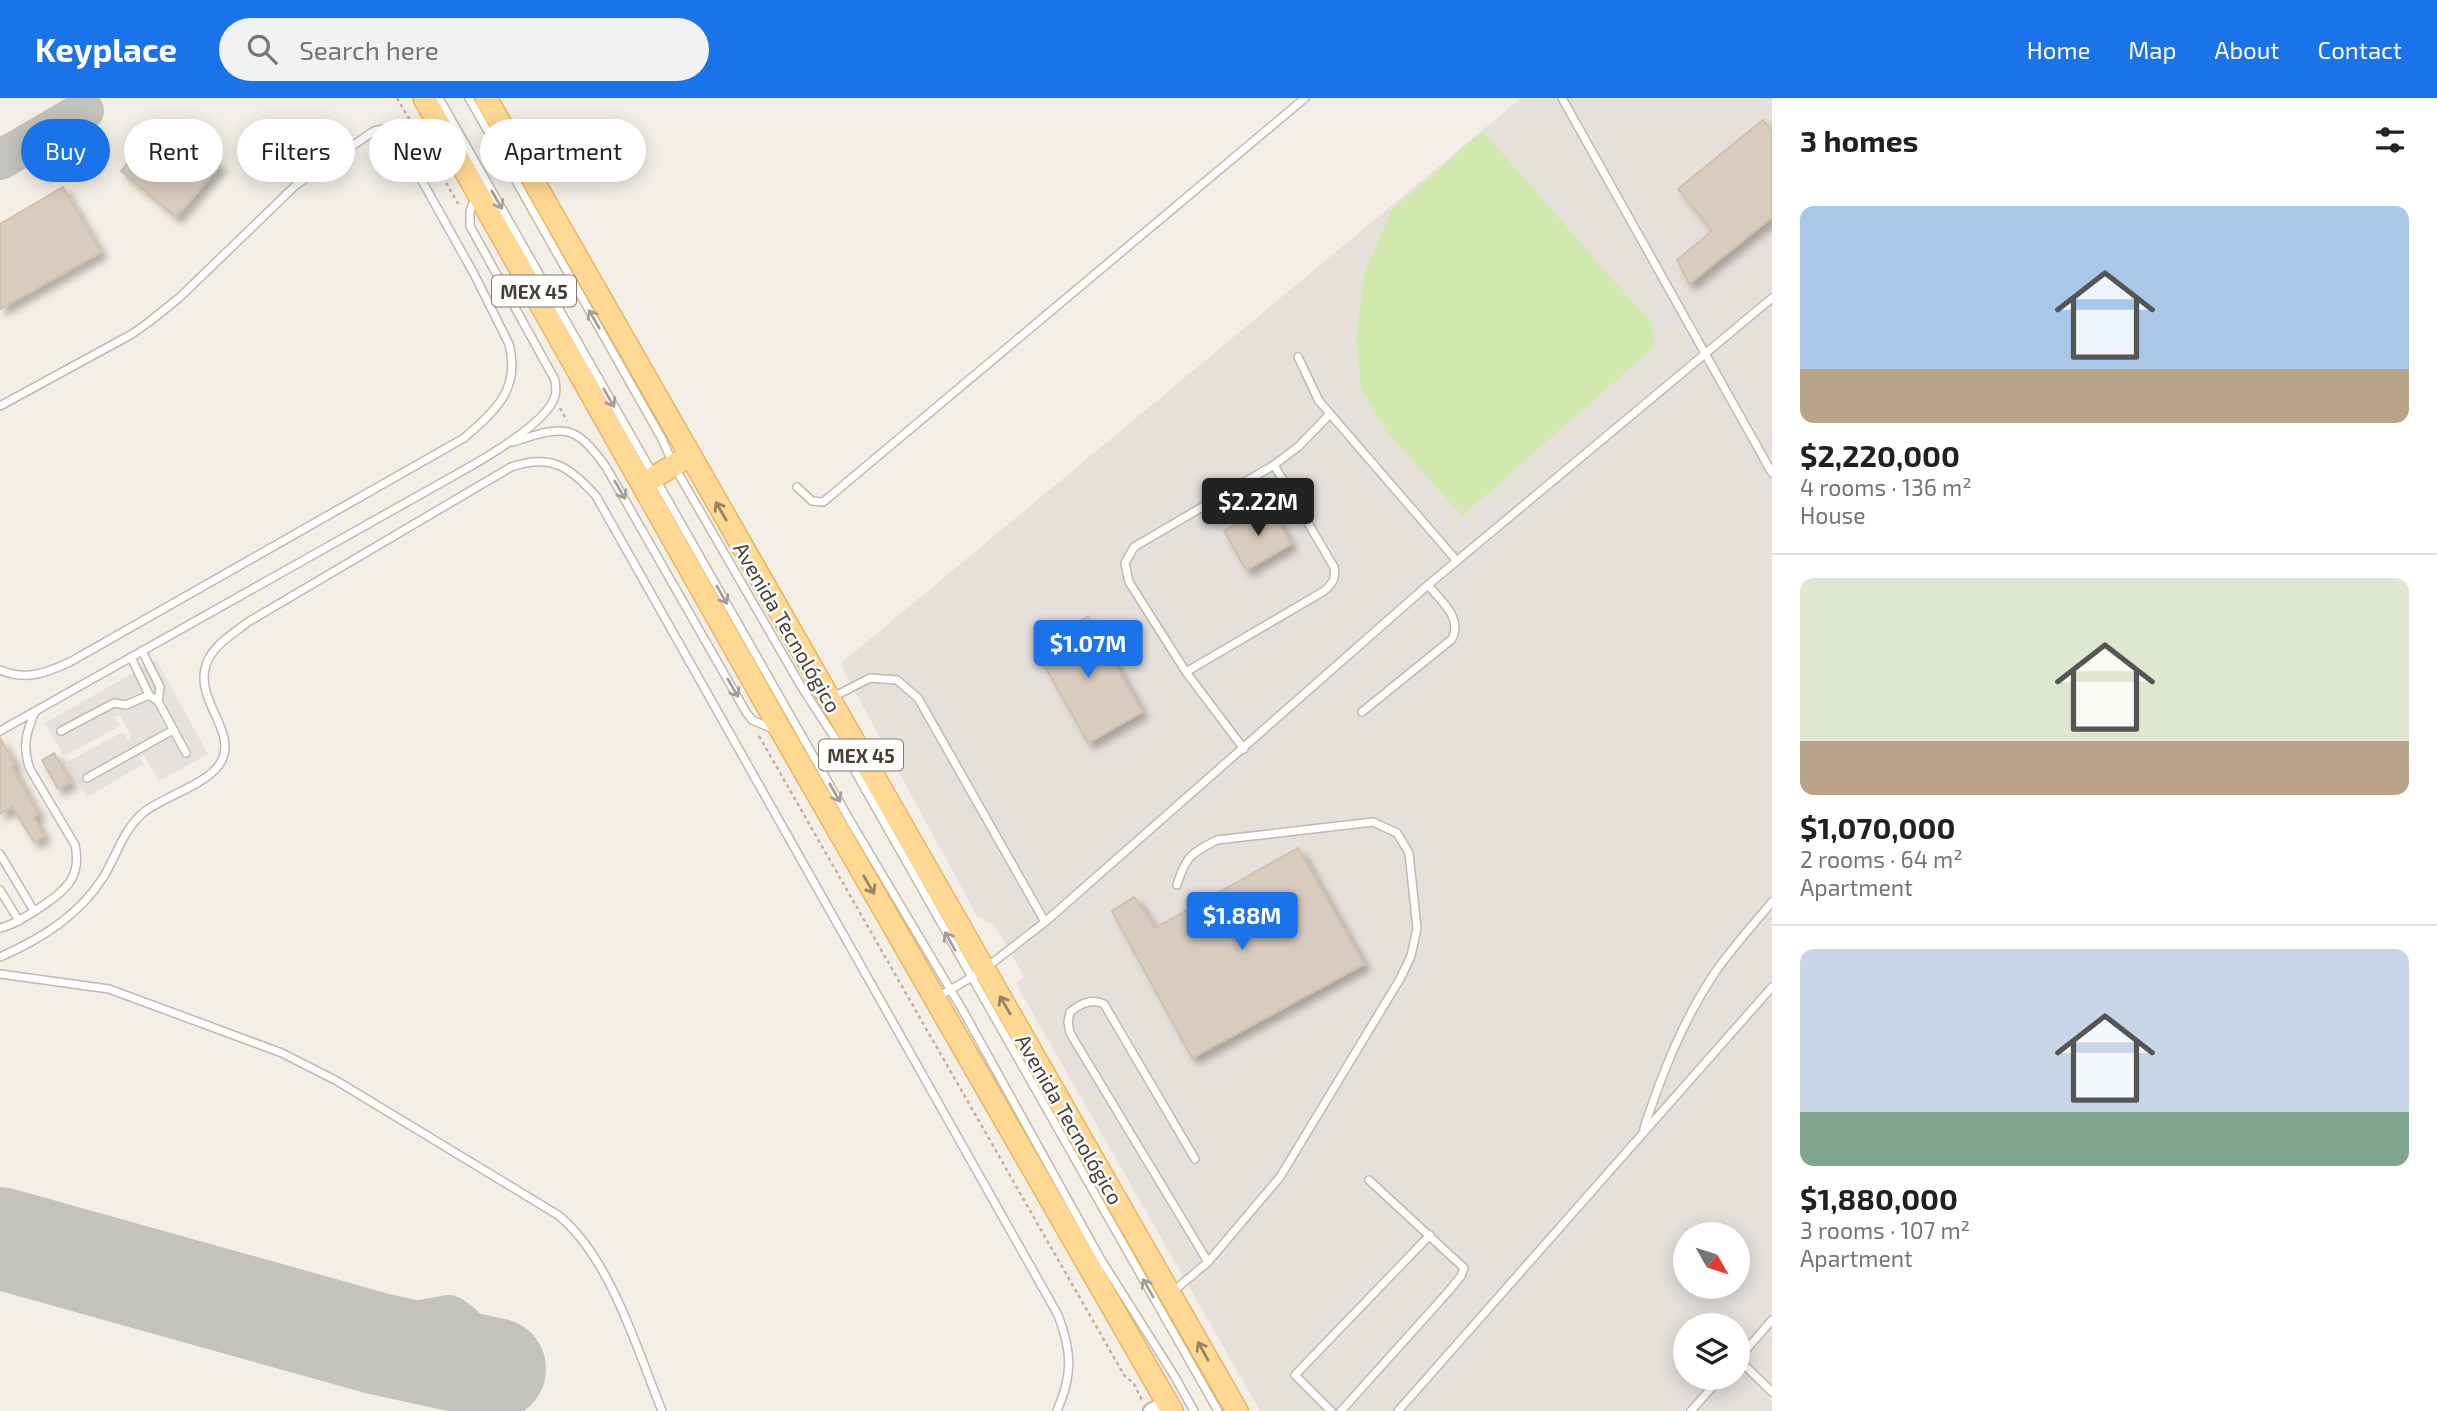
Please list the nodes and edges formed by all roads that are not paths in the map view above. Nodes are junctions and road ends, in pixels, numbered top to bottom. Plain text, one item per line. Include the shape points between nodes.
1 (424, 98) edge
2 (439, 98) edge
3 (469, 98) edge
4 (486, 98) edge
5 (1305, 98) edge
6 (1562, 98) edge
7 (478, 192) junction
8 (1771, 301) edge
9 (1705, 354) junction
10 (1298, 357) dead end
11 (0, 406) edge
12 (1330, 414) junction
13 (509, 443) junction
14 (682, 461) junction
15 (1274, 465) junction
16 (1772, 473) edge
17 (649, 481) junction
18 (797, 487) dead end
19 (1457, 561) junction
20 (1428, 585) junction
21 (142, 651) junction
22 (131, 657) junction
23 (0, 670) edge
24 (1186, 672) junction
25 (149, 695) junction
26 (829, 699) junction
27 (158, 701) junction
28 (36, 711) junction
29 (1362, 712) dead end
30 (173, 730) junction
31 (0, 731) edge
32 (61, 731) dead end
33 (783, 734) junction
34 (1244, 749) junction
35 (186, 753) dead end
36 (86, 778) dead end
37 (0, 854) edge
38 (1177, 885) dead end
39 (0, 890) edge
40 (1772, 902) edge
41 (34, 911) junction
42 (19, 922) junction
43 (1045, 922) junction
44 (0, 928) edge
45 (0, 957) edge
46 (0, 974) edge
47 (978, 974) junction
48 (1772, 987) edge
49 (943, 995) junction
50 (1642, 1132) junction
51 (1195, 1159) dead end
52 (1369, 1180) dead end
53 (1430, 1235) junction
54 (1208, 1262) junction
55 (1171, 1294) junction
56 (1772, 1320) edge
57 (1750, 1345) edge
58 (1750, 1371) edge
59 (1710, 1390) edge
60 (1772, 1392) edge
61 (1158, 1407) edge
62 (662, 1411) edge
63 (1057, 1411) edge
64 (1194, 1411) edge
65 (1218, 1411) edge
66 (1237, 1411) edge
67 (1331, 1411) edge
68 (1341, 1411) edge
69 (1398, 1411) edge
70 (1691, 1411) edge

1 - 7 main road, MEX 45
2 -> 17 lane
14 -> 3 lane via 662,439
4 - 14 main road, Avenida Tecnológico / MEX 45
5 - 18 lane via 828,498 813,501
6 - 9 lane
7 - 13 lane via 470,226 555,380 555,399
7 - 17 main road, MEX 45
8 - 9 lane
9 - 16 lane
9 - 19 lane
10 - 12 lane via 1309,384
11 - 23 lane via 141,328 180,297 296,185 383,129 397,136 474,274 509,344 513,368 500,403 464,438 70,662 42,674 22,676
12 - 15 lane
12 - 19 lane
13 - 21 lane
13 -> 33 lane via 559,430 581,436 590,445 752,720
14 - 17 main road
26 -> 14 main road, Avenida Tecnológico / MEX 45
47 -> 14 lane via 800,686
15 - 24 lane via 1135,547 1125,564 1129,582
15 - 24 lane via 1334,567 1333,583
17 - 33 main road, MEX 45
17 -> 49 lane via 852,824
19 - 20 lane
20 - 29 lane via 1456,622 1452,639
20 - 34 lane
21 - 22 lane
21 - 27 lane via 160,687
22 - 25 lane
22 - 28 lane
24 - 34 lane
25 - 27 lane
25 - 32 lane via 126,705 114,704
26 - 43 lane via 870,678 897,680 918,698
26 - 47 main road, Avenida Tecnológico / MEX 45
27 - 30 lane
28 - 31 lane
28 - 41 lane via 26,736 25,757 75,845 78,859 68,886
30 - 35 lane
30 - 36 lane
33 -> 49 main road, MEX 45
34 - 43 lane
37 - 41 lane
38 - 54 lane via 1184,863 1197,850 1217,841 1373,822 1397,833 1409,853 1417,928 1400,979 1280,1177
39 - 42 lane
40 - 50 lane via 1735,945 1693,1007 1661,1076
41 - 42 lane
42 - 44 lane
43 - 47 lane
45 - 63 lane via 73,914 103,878 134,821 209,775 222,762 225,747 221,727 208,704 204,670 221,643 248,622 511,467 545,461 561,465 596,496 1058,1315 1067,1337 1070,1365
46 - 62 lane via 109,989 282,1053 360,1094 558,1215 598,1263
47 - 49 lane
55 -> 47 main road, Avenida Tecnológico / MEX 45
65 -> 47 lane
48 - 50 lane
49 - 61 main road, MEX 45
49 - 64 lane
50 - 69 lane
51 - 54 lane via 1104,1004 1096,1000 1070,1012 1070,1033
52 - 53 lane
53 - 67 lane via 1295,1375
53 - 68 lane via 1462,1264 1464,1272
54 - 55 lane
66 -> 55 main road, Avenida Tecnológico / MEX 45
56 - 57 lane
58 - 60 lane
59 - 70 lane

